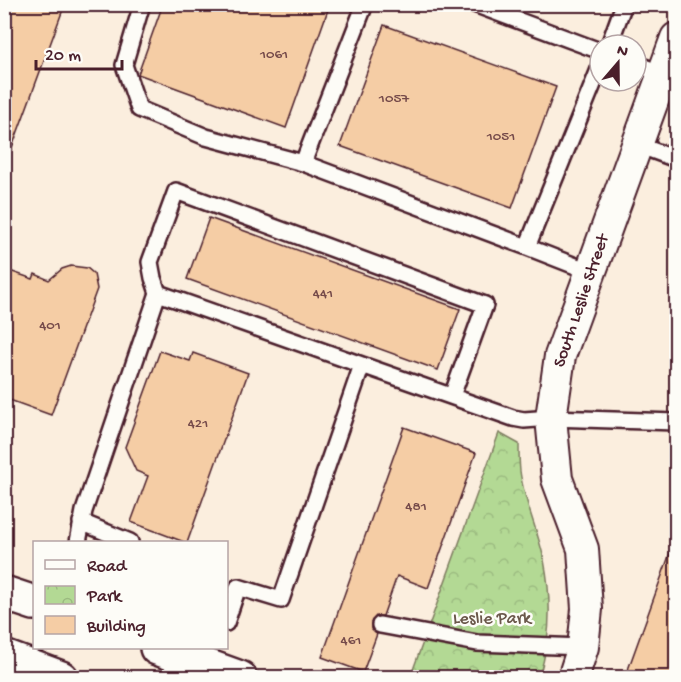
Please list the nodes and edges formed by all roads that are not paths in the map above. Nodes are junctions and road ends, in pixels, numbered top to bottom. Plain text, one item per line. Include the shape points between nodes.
1 (142, 4) edge
2 (365, 4) edge
3 (474, 4) edge
4 (624, 4) edge
5 (613, 33) edge
6 (588, 47) edge
7 (665, 58) edge
8 (589, 93) edge
9 (638, 145) junction
10 (676, 159) edge
11 (303, 163) junction
12 (527, 247) junction
13 (591, 272) junction
14 (158, 293) junction
15 (362, 365) junction
16 (452, 396) junction
17 (551, 418) junction
18 (676, 422) edge
19 (81, 522) junction
20 (78, 541) edge
21 (125, 541) edge
22 (232, 585) edge
23 (4, 592) edge
24 (33, 603) edge
25 (228, 610) edge
26 (380, 625) dead end
27 (583, 647) junction
28 (160, 649) edge
29 (4, 657) edge
30 (222, 667) edge
31 (61, 678) edge
32 (573, 678) edge

1 - 11 lane via 124,65 139,109 206,137
2 - 11 lane
3 - 6 lane
4 - 5 lane
7 - 9 street, South Leslie Street
8 - 12 lane
9 - 10 lane
9 - 13 street, South Leslie Street
11 - 12 lane
12 - 13 lane
13 - 17 street, South Leslie Street via 560,356
14 - 15 lane
14 - 16 lane via 150,262 176,191 485,305
14 - 19 lane
15 - 16 lane
15 - 22 lane via 281,600
16 - 17 lane via 513,418
17 - 18 lane
17 - 27 street, South Leslie Street via 557,479 583,549 587,609
19 - 20 lane
19 - 21 lane
22 - 25 lane
23 - 24 main road
26 - 27 lane via 477,643
27 - 32 street, South Leslie Street
28 - 30 main road
29 - 31 main road

